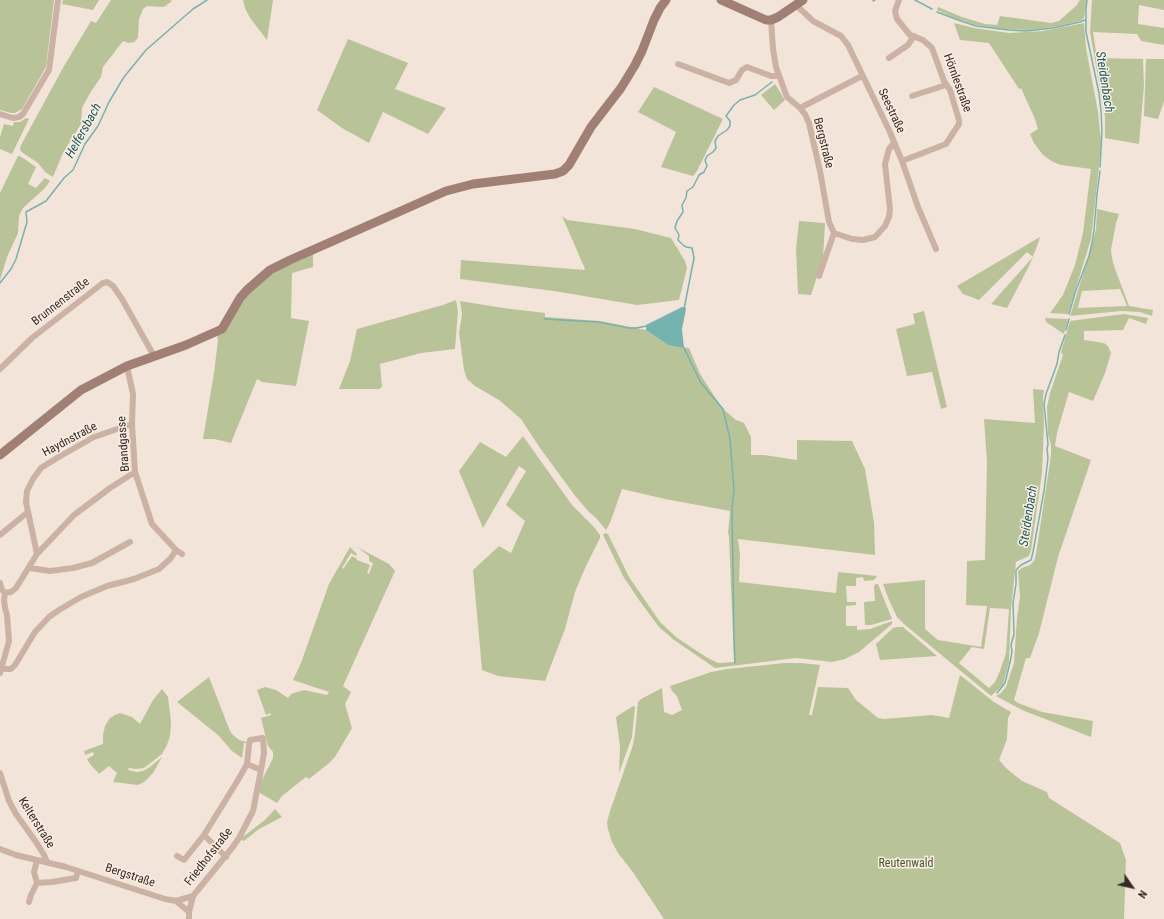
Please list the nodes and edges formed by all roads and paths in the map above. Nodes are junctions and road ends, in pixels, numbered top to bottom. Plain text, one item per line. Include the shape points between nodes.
1 (58, 0) edge
2 (666, 0) edge
3 (721, 0) edge
4 (899, 0) edge
5 (800, 3) edge
6 (772, 20) junction
7 (914, 36) junction
8 (890, 58) dead end
9 (678, 64) dead end
10 (778, 76) junction
11 (862, 76) junction
12 (946, 85) junction
13 (912, 96) dead end
14 (800, 108) junction
15 (0, 114) edge
16 (894, 143) junction
17 (898, 153) junction
18 (887, 156) junction
19 (902, 161) junction
20 (834, 233) junction
21 (936, 249) dead end
22 (820, 276) dead end
23 (154, 356) junction
24 (127, 366) junction
25 (0, 369) edge
26 (132, 424) junction
27 (0, 455) edge
28 (135, 472) junction
29 (28, 512) junction
30 (0, 534) edge
31 (130, 542) dead end
32 (176, 550) junction
33 (37, 554) junction
34 (182, 554) dead end
35 (29, 568) junction
36 (0, 583) edge
37 (5, 593) junction
38 (2, 609) edge
39 (1, 671) edge
40 (247, 764) junction
41 (261, 770) junction
42 (0, 772) edge
43 (204, 834) junction
44 (0, 849) edge
45 (177, 856) dead end
46 (226, 857) junction
47 (37, 860) junction
48 (47, 862) junction
49 (78, 871) junction
50 (37, 883) junction
51 (193, 896) junction
52 (176, 901) junction
53 (29, 902) dead end
54 (189, 916) edge

1 - 15 street via 49,70 23,114 13,118
2 - 23 street via 654,20 632,70 591,127 564,171 473,184 446,191 290,260 270,270 247,290 222,329
3 - 6 street via 760,18
4 - 7 street, Hörnlestraße via 895,15 906,31
5 - 6 street
5 - 11 street, Seestraße via 808,17 845,40
6 - 10 street, Bergstraße via 774,59
7 - 8 street via 908,45
7 - 12 street, Hörnlestraße via 932,48
9 - 10 street via 729,83 736,80 747,67
10 - 14 street, Bergstraße via 787,96
11 - 14 street
11 - 16 street, Seestraße
12 - 13 street
12 - 19 street, Hörnlestraße via 952,93 959,120 955,130 946,144
14 - 20 street, Bergstraße via 812,134 829,222
16 - 17 street, Seestraße
16 - 18 street
17 - 18 street
17 - 19 street, Seestraße
18 - 20 street via 885,164 890,209 885,226 875,237 863,240 852,240
19 - 21 street, Seestraße
20 - 22 street
23 - 24 street
23 - 25 street, Brunnenstraße via 122,299 108,282 103,283 32,338
24 - 26 street, Brandgasse via 133,394
24 - 27 street via 81,390
26 - 28 street, Brandgasse
26 - 29 street, Haydnstraße via 94,437 41,468 32,479 28,491
28 - 32 street, Brandgasse via 152,524
28 - 33 street via 74,515
29 - 30 street
29 - 33 street, Haydnstraße
31 - 35 street via 92,562 73,568 50,571
32 - 34 street, Brandgasse
32 - 39 street via 158,569 107,586 59,610 34,632 15,665 11,669
33 - 35 street
35 - 37 street via 16,588
36 - 37 street
37 - 38 street
38 - 39 street via 8,615 9,641
40 - 41 street
40 - 41 street, Friedhofstraße via 250,740 263,738
40 - 43 street, Friedhofstraße
41 - 46 street, Friedhofstraße via 253,811
42 - 48 street, Kelterstraße via 9,801
43 - 45 street, Friedhofstraße via 184,860
43 - 46 street
44 - 47 street, Bergstraße
46 - 51 street, Friedhofstraße
47 - 48 street, Bergstraße
47 - 50 street via 34,872
48 - 49 street, Bergstraße
49 - 50 street via 76,878
49 - 52 street, Bergstraße
50 - 53 street
51 - 52 street
51 - 54 street, Friedhofstraße
52 - 54 street, Bergstraße

